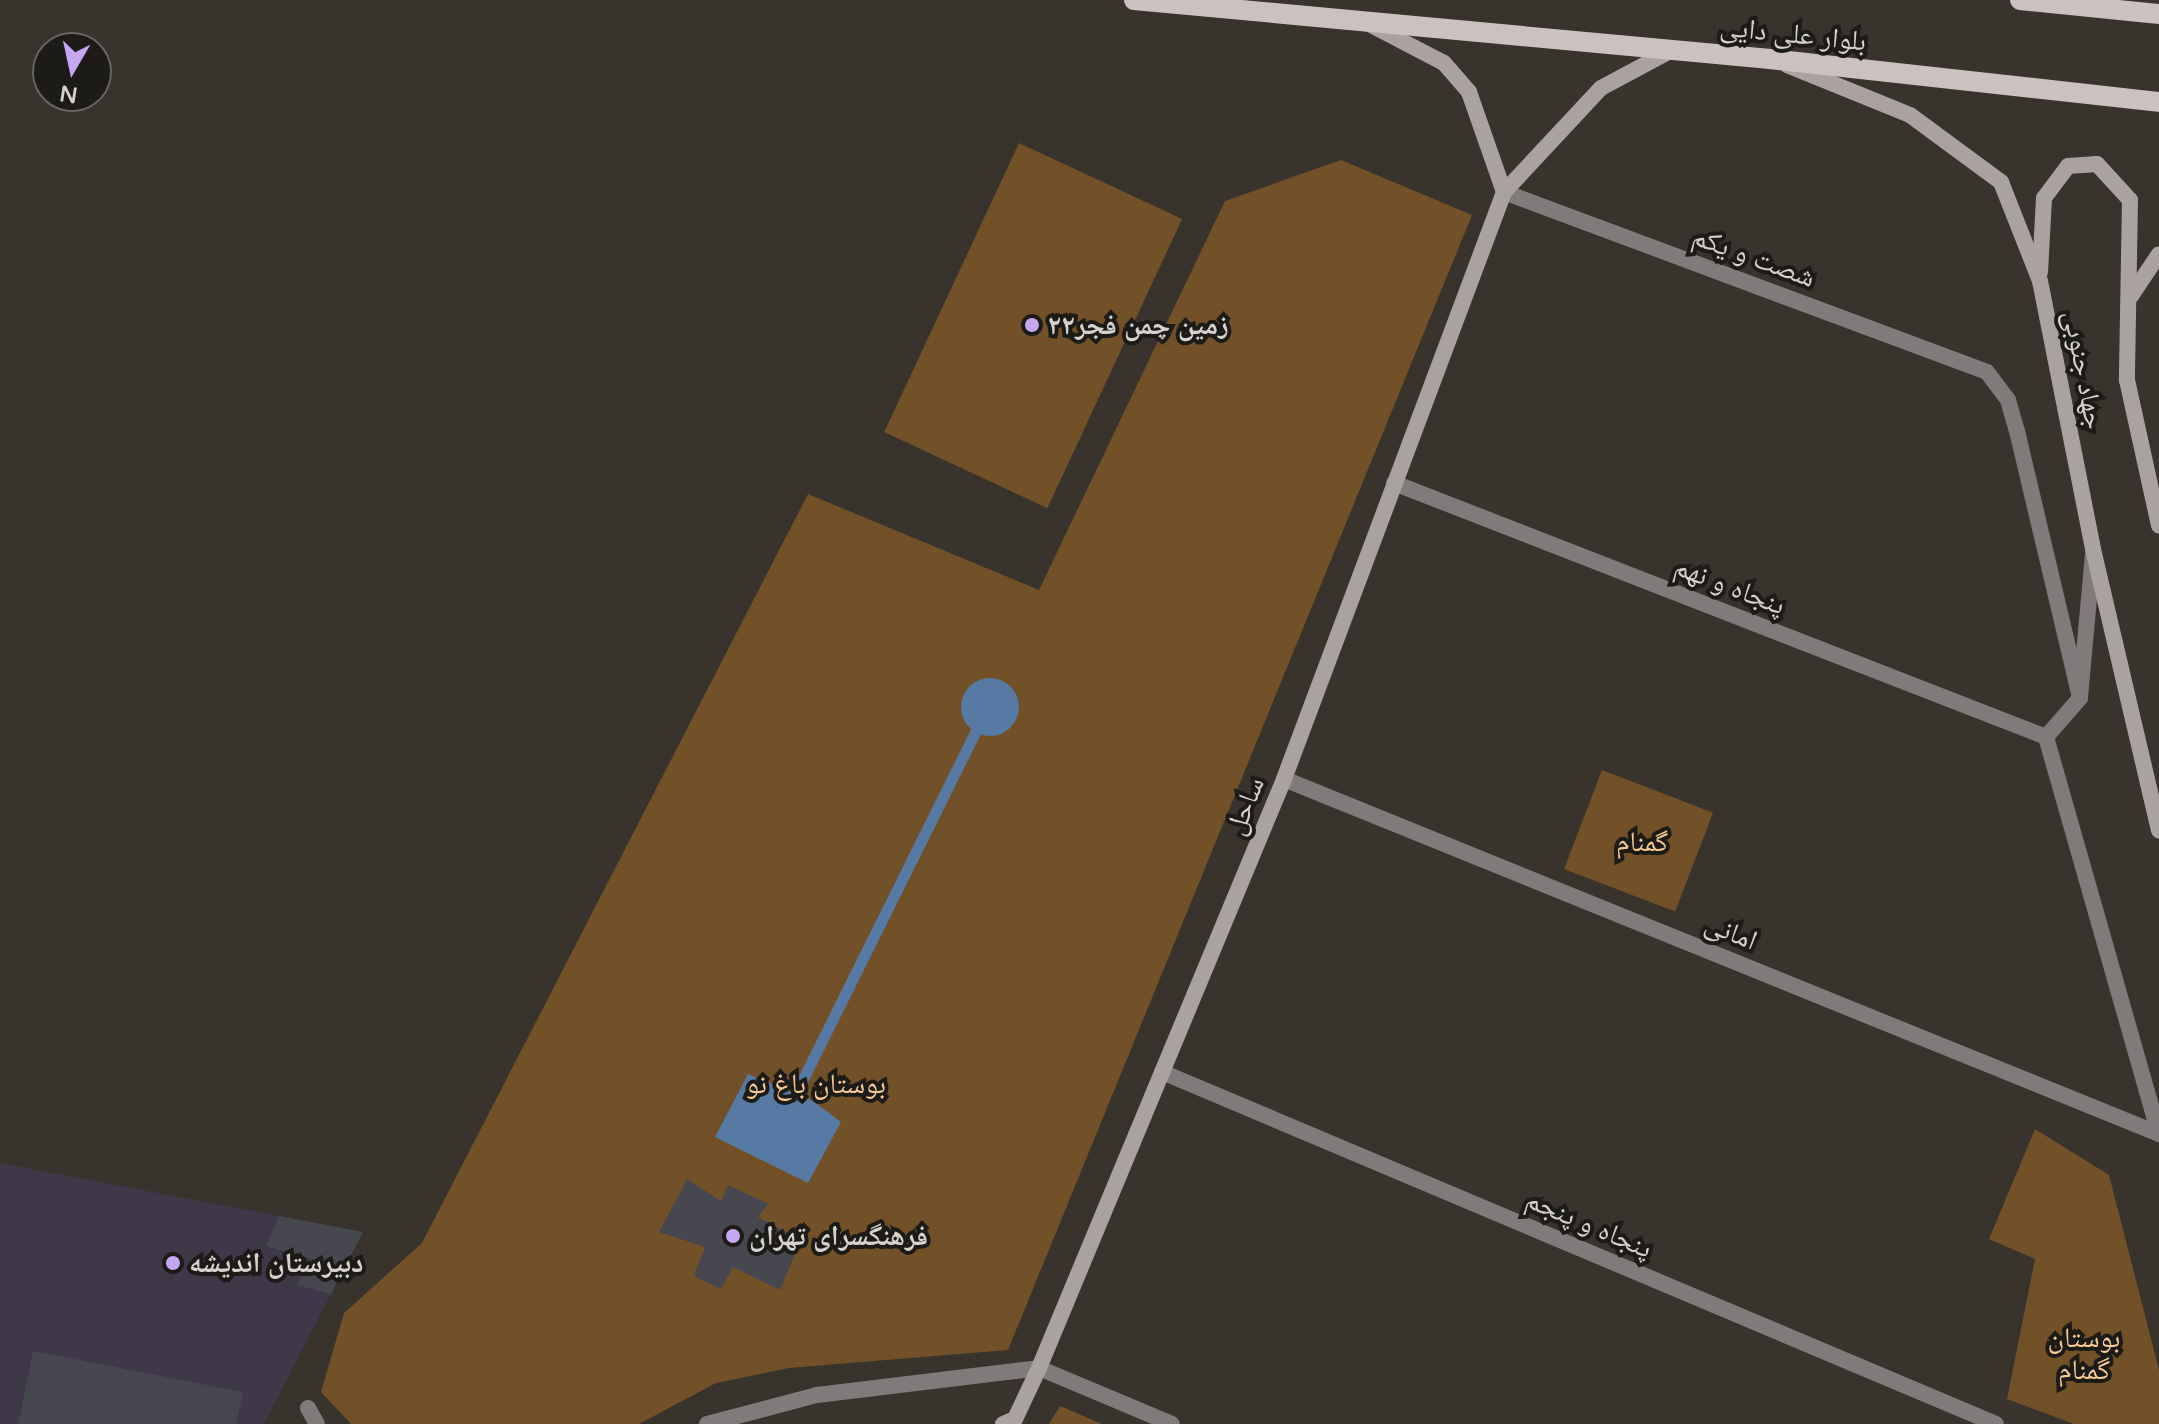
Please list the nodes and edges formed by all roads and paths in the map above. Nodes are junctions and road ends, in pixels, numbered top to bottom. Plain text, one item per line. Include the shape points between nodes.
1 (1134, 0) edge
2 (2020, 0) edge
3 (2159, 14) edge
4 (1370, 24) junction
5 (1672, 50) junction
6 (1770, 59) junction
7 (2159, 102) edge
8 (1504, 192) junction
9 (2159, 254) edge
10 (2040, 281) junction
11 (2130, 298) junction
12 (1394, 483) junction
13 (2159, 526) edge
14 (2093, 549) junction
15 (2080, 698) junction
16 (2046, 737) junction
17 (1284, 779) junction
18 (2159, 830) edge
19 (1162, 1072) junction
20 (2159, 1134) edge
21 (1039, 1368) junction
22 (308, 1408) dead end
23 (317, 1424) edge
24 (707, 1424) edge
25 (1003, 1424) edge
26 (1172, 1424) edge
27 (1996, 1424) edge

1 - 4 main road, بلوار علی دایی
2 - 3 main road
4 - 5 main road, بلوار علی دایی
4 - 8 main road via 1444,63 1469,92
5 - 6 main road, بلوار علی دایی
5 - 8 main road via 1601,88
6 - 7 main road, بلوار علی دایی
6 - 10 main road, جهاد جنوبی via 1910,115 1958,145 2001,182
8 - 12 main road, ساحل
8 - 15 street, شصت و یکم via 1987,372 2008,400 2017,431
9 - 11 main road
10 - 11 main road, جهاد جنوبی via 2044,198 2068,166 2097,164 2130,200
10 - 14 main road, جهاد جنوبی
11 - 13 main road, جهاد جنوبی via 2127,380
12 - 16 street, پنجاه و نهم
12 - 17 main road, ساحل
14 - 15 street
14 - 18 main road, جهاد جنوبی
15 - 16 street
16 - 20 street
17 - 19 main road, ساحل
17 - 20 street, امانی
19 - 21 main road, ساحل
19 - 27 street, پنجاه و پنجم
21 - 24 street via 817,1395
21 - 25 main road, ساحل via 1015,1419
21 - 26 street
22 - 23 street

